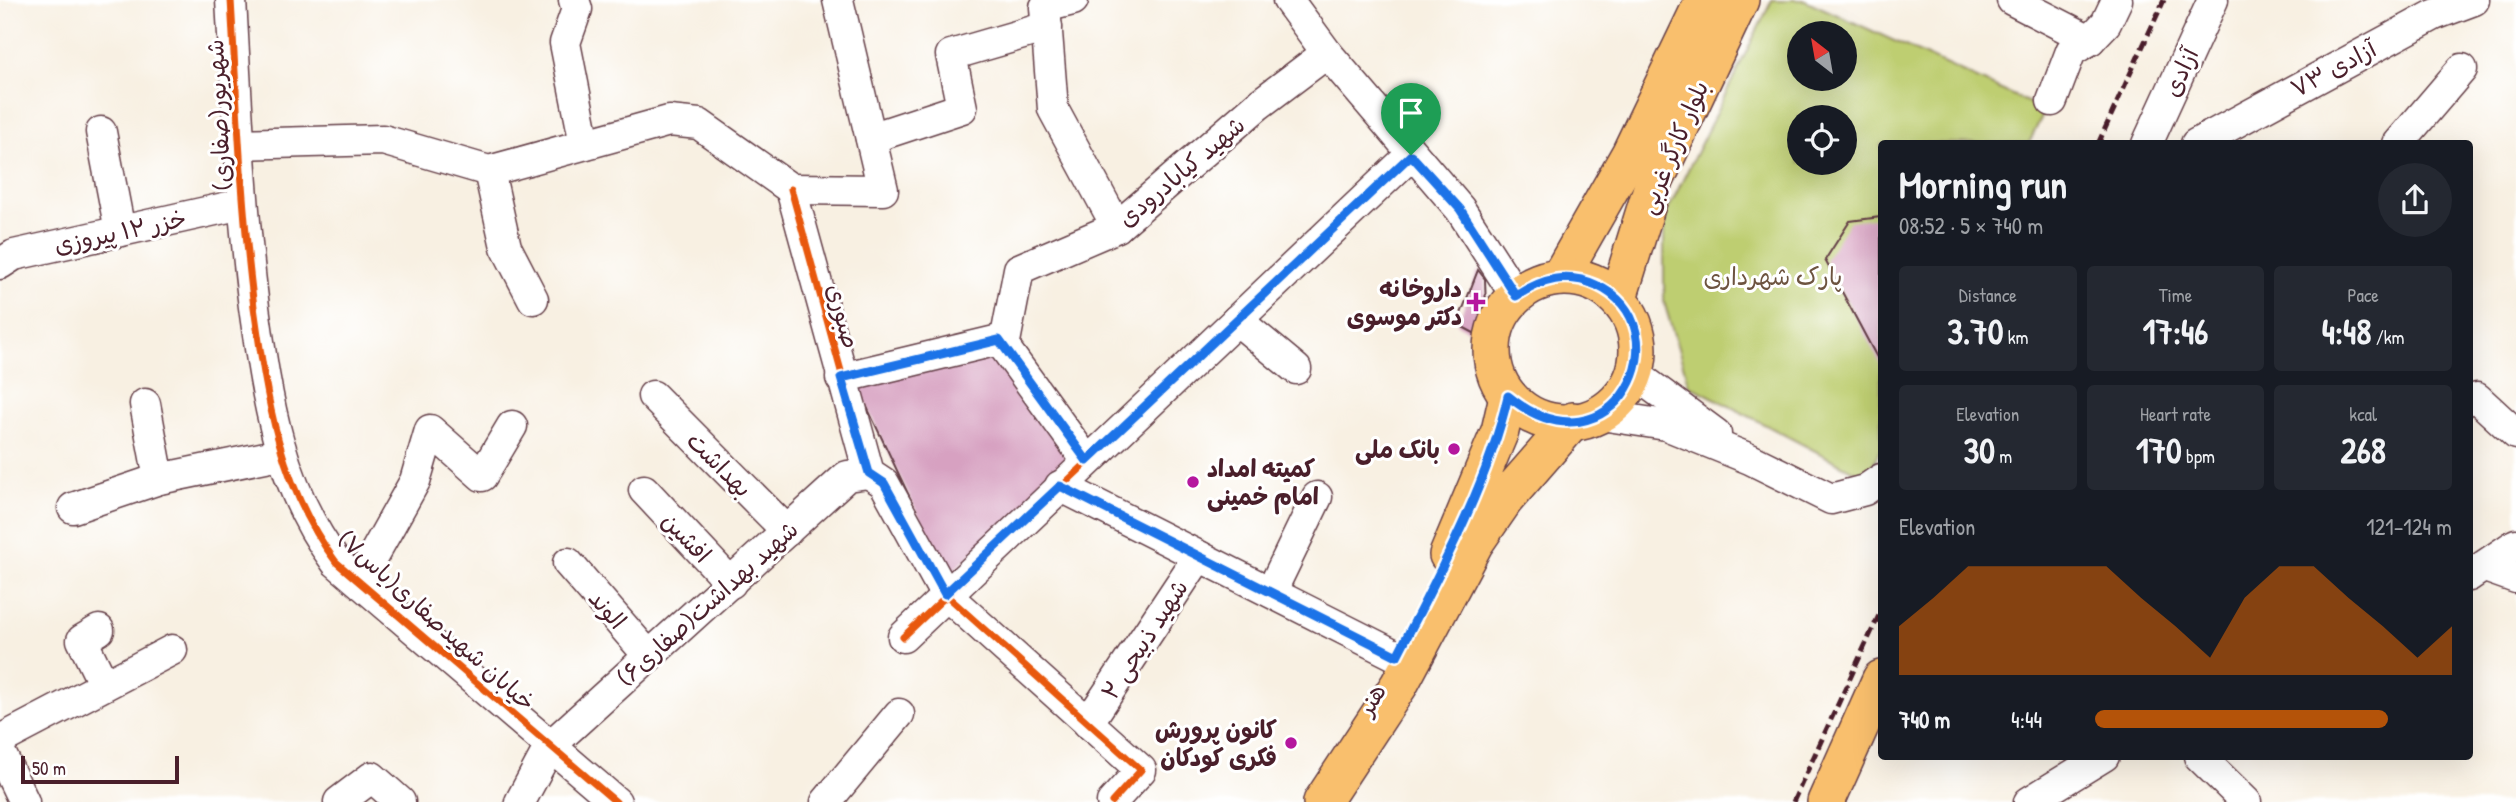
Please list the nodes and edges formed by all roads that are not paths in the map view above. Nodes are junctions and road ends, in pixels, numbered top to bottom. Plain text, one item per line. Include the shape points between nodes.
1 (231, 0) edge
2 (574, 0) edge
3 (838, 0) edge
4 (1073, 0) edge
5 (1288, 0) edge
6 (1704, 0) edge
7 (1740, 0) edge
8 (2012, 0) edge
9 (2117, 0) edge
10 (2213, 0) edge
11 (2474, 0) edge
12 (1047, 27) junction
13 (2090, 40) junction
14 (1327, 53) junction
15 (2462, 69) dead end
16 (2052, 101) dead end
17 (101, 132) dead end
18 (871, 138) junction
19 (2149, 140) edge
20 (2203, 140) edge
21 (2405, 140) edge
22 (239, 144) junction
23 (585, 144) junction
24 (1411, 155) junction
25 (489, 171) junction
26 (791, 189) junction
27 (243, 216) junction
28 (1117, 227) junction
29 (120, 231) junction
30 (0, 264) edge
31 (1560, 277) junction
32 (1516, 296) junction
33 (1618, 298) junction
34 (533, 299) dead end
35 (1237, 320) junction
36 (1004, 347) junction
37 (1296, 369) dead end
38 (1634, 374) junction
39 (841, 378) junction
40 (653, 396) dead end
41 (1508, 396) junction
42 (2477, 398) dead end
43 (145, 404) dead end
44 (1587, 418) junction
45 (512, 426) dead end
46 (2516, 434) edge
47 (280, 454) junction
48 (1750, 458) junction
49 (1087, 461) junction
50 (869, 473) junction
51 (159, 479) junction
52 (1873, 485) edge
53 (1060, 486) junction
54 (644, 490) dead end
55 (1317, 497) dead end
56 (73, 508) dead end
57 (787, 531) junction
58 (2516, 544) edge
59 (1199, 556) junction
60 (568, 564) dead end
61 (2477, 571) edge
62 (2516, 578) edge
63 (359, 581) junction
64 (731, 583) junction
65 (1271, 592) junction
66 (945, 594) junction
67 (99, 630) dead end
68 (903, 637) dead end
69 (172, 650) dead end
70 (648, 655) junction
71 (1397, 656) junction
72 (104, 685) junction
73 (1878, 686) edge
74 (899, 714) dead end
75 (1088, 723) junction
76 (0, 740) edge
77 (550, 746) junction
78 (0, 752) edge
79 (2097, 760) edge
80 (2203, 760) edge
81 (24, 802) edge
82 (339, 802) edge
83 (400, 802) edge
84 (520, 802) edge
85 (615, 802) edge
86 (826, 802) edge
87 (1112, 802) edge
88 (1303, 802) edge
89 (1322, 802) edge
90 (1826, 802) edge
91 (2029, 802) edge
92 (2246, 802) edge

1 - 22 street, شهریور(صفاری)
2 - 23 street via 577,9 565,43
3 - 18 street
4 - 12 street via 1045,7
5 - 14 street
6 - 31 main road, بلوار کارگر غربی via 1630,154
7 - 33 main road, بلوار کارگر غربی via 1653,185
8 - 13 street
9 - 13 street via 2106,23
10 - 19 street, آزادی
11 - 20 street, آزادی ۷۳ via 2434,15
12 - 18 street via 951,55 962,108
12 - 28 street via 1054,109
13 - 16 street via 2071,51
14 - 24 street
14 - 28 street, شهید کیابادرودی via 1258,105
15 - 21 street
17 - 29 street
18 - 26 street via 883,190
22 - 25 street via 383,140
22 - 27 street, شهریور(صفاری)
23 - 25 street
23 - 26 street via 669,121 699,124
24 - 32 street via 1460,209
24 - 35 street
25 - 34 street via 506,247
26 - 39 street, صبوری
27 - 29 street, خزر ۱۲ پیروزی
27 - 47 street, خیابان شهیدصفاری(یاس۷) via 263,370
28 - 36 street, شهید کیابادرودی via 1018,269
29 - 30 street, خزر ۱۲ پیروزی via 14,255
31 - 32 main road via 1537,283
31 - 33 main road via 1584,280
32 - 41 main road via 1502,313 1492,355
33 - 38 main road via 1635,328 1638,356
35 - 37 street
35 - 49 street
36 - 39 street via 999,340
36 - 49 street
38 - 44 main road via 1612,407
38 - 48 street
39 - 50 street, صبوری
40 - 57 street, بهداشت
41 - 44 main road via 1530,414 1558,423
41 - 71 main road, هنر via 1500,431 1447,558
42 - 46 street
43 - 51 street
44 - 48 street via 1666,425
44 - 89 main road via 1505,499 1462,566 1399,685
45 - 63 street via 482,476 430,430 415,481
47 - 51 street
47 - 63 street, خیابان شهیدصفاری(یاس۷) via 312,529 336,562
48 - 52 street via 1831,499
49 - 53 street
50 - 57 street, شهید بهداشت(صفاری۶) via 847,476
50 - 66 street, صبوری via 884,483
51 - 56 street
53 - 59 street
53 - 66 street
54 - 64 street, افشین
55 - 65 street
57 - 64 street, شهید بهداشت(صفاری۶)
58 - 61 street
59 - 65 street
59 - 75 street, شهید ذبیحی ۲
60 - 70 street, الوند
61 - 62 street
63 - 77 street, خیابان شهیدصفاری(یاس۷)
64 - 70 street, شهید بهداشت(صفاری۶)
65 - 71 street
66 - 68 street
66 - 75 street, صبوری
67 - 72 street via 82,640
69 - 72 street
70 - 77 street, شهید بهداشت(صفاری۶)
71 - 88 main road, هنر via 1346,742
72 - 76 street
73 - 90 main road
74 - 86 street
75 - 87 street, صبوری via 1140,769
77 - 84 street, شهید بهداشت(صفاری۶)
77 - 85 street, خیابان شهیدصفاری(یاس۷)
78 - 81 street
79 - 91 street
80 - 92 street
82 - 83 street via 372,777

